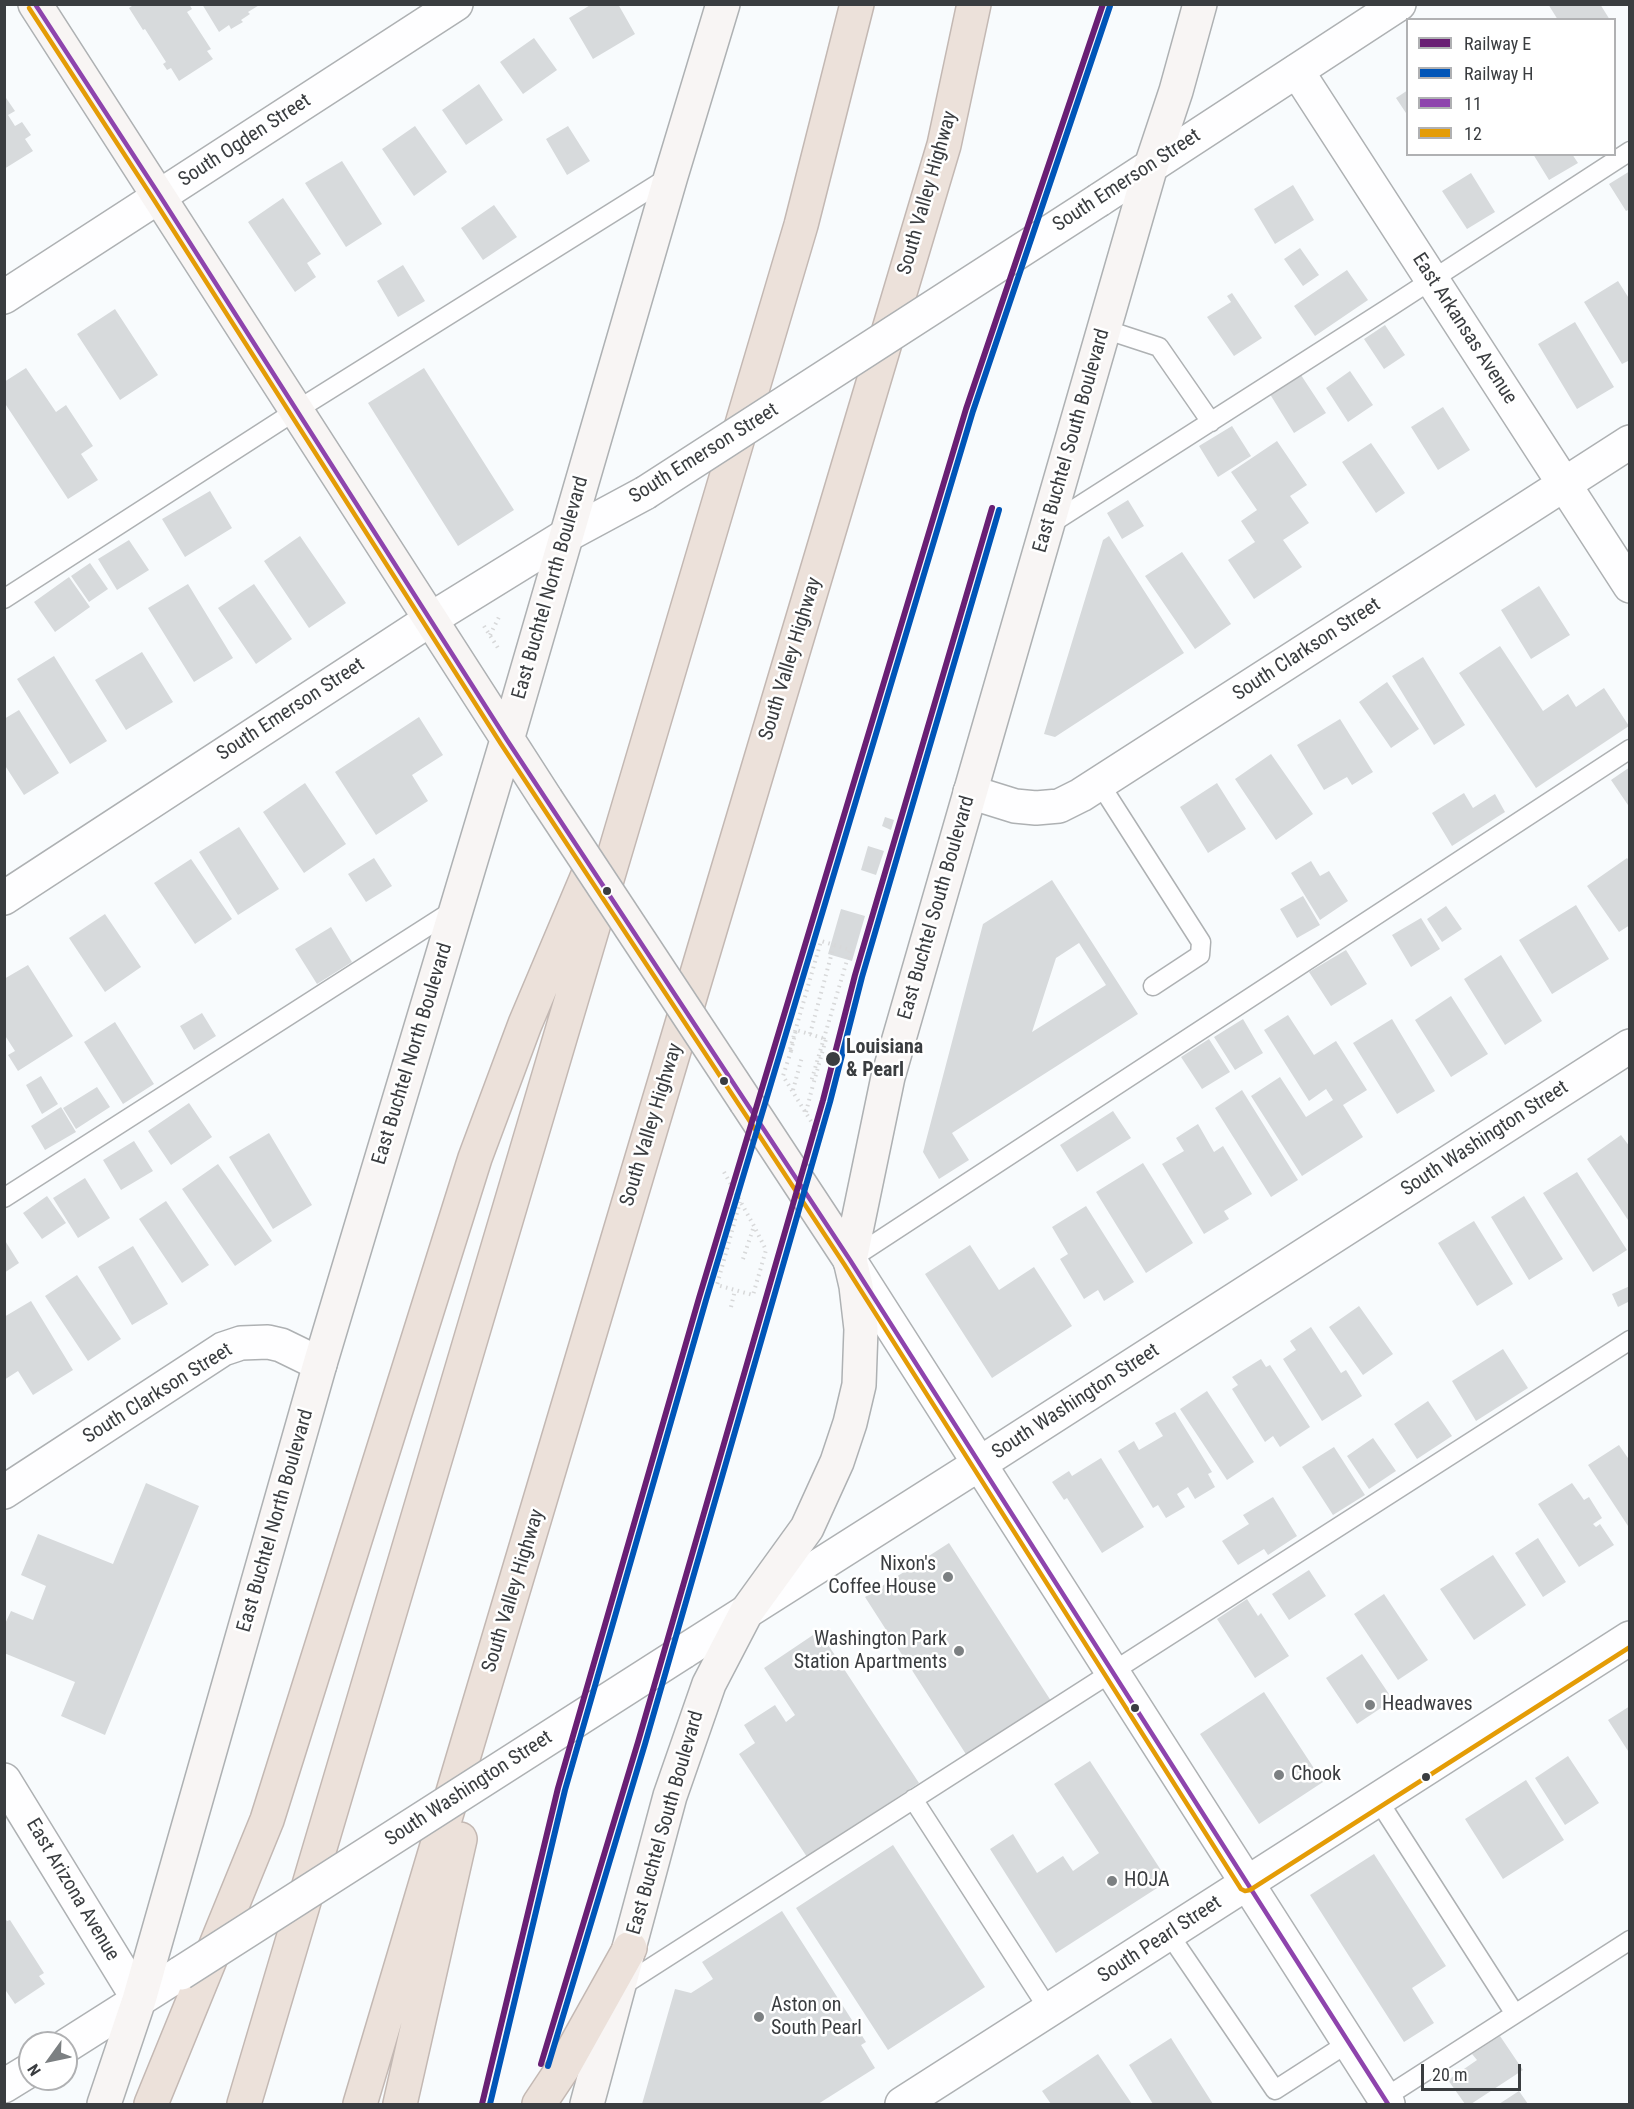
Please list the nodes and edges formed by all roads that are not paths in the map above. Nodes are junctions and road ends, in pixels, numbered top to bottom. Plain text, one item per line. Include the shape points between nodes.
1 (35, 4) edge
2 (456, 4) edge
3 (723, 4) edge
4 (857, 4) edge
5 (974, 4) edge
6 (1200, 4) edge
7 (1399, 4) edge
8 (1297, 71) junction
9 (1629, 151) edge
10 (1151, 166) junction
11 (671, 177) junction
12 (160, 196) junction
13 (1432, 280) junction
14 (4, 297) edge
15 (1104, 329) junction
16 (297, 410) junction
17 (1211, 422) junction
18 (1629, 442) edge
19 (1564, 484) junction
20 (1047, 526) junction
21 (567, 535) junction
22 (1629, 586) edge
23 (4, 599) edge
24 (431, 619) junction
25 (671, 661) junction
26 (507, 740) junction
27 (1629, 749) edge
28 (1100, 784) junction
29 (970, 792) junction
30 (4, 898) edge
31 (457, 907) junction
32 (1153, 986) dead end
33 (1629, 1046) edge
34 (4, 1198) edge
35 (849, 1260) junction
36 (1629, 1340) edge
37 (320, 1365) junction
38 (979, 1464) junction
39 (4, 1492) edge
40 (523, 1562) junction
41 (747, 1611) junction
42 (1629, 1638) edge
43 (1111, 1672) junction
44 (8, 1791) edge
45 (913, 1799) junction
46 (1377, 1800) junction
47 (1246, 1884) junction
48 (1169, 1934) junction
49 (1629, 1940) edge
50 (630, 1947) junction
51 (619, 1988) junction
52 (139, 2000) junction
53 (1049, 2010) junction
54 (1515, 2014) junction
55 (78, 2038) edge
56 (1348, 2043) junction
57 (18, 2077) edge
58 (4, 2086) edge
59 (1382, 2102) edge
60 (104, 2104) edge
61 (151, 2104) edge
62 (244, 2104) edge
63 (360, 2104) edge
64 (400, 2104) edge
65 (539, 2104) edge
66 (587, 2104) edge
67 (902, 2104) edge

1 - 12 main road
2 - 12 street, South Ogden Street
3 - 11 main road, East Buchtel North Boulevard
4 - 25 highway via 801,225
5 - 40 highway, South Valley Highway via 944,145
6 - 10 main road, East Buchtel South Boulevard
7 - 8 street, South Emerson Street
8 - 10 street, South Emerson Street
8 - 13 street, East Arkansas Avenue
9 - 13 lane
10 - 15 main road, East Buchtel South Boulevard
10 - 21 street, South Emerson Street, bridge via 645,493
11 - 16 lane
11 - 21 main road, East Buchtel North Boulevard
12 - 14 street, South Ogden Street
12 - 16 main road
13 - 17 lane
13 - 19 street, East Arkansas Avenue
15 - 17 lane via 1159,347
15 - 20 main road, East Buchtel South Boulevard
16 - 23 lane
16 - 24 main road
17 - 20 lane
18 - 19 street, South Clarkson Street
19 - 22 street, East Arkansas Avenue
19 - 28 street, South Clarkson Street
20 - 29 main road, East Buchtel South Boulevard
21 - 24 street, South Emerson Street
21 - 26 main road, East Buchtel North Boulevard
24 - 26 main road
24 - 30 street, South Emerson Street
25 - 61 highway via 480,1146 267,1820
25 - 62 highway
26 - 31 main road, East Buchtel North Boulevard
26 - 35 main road, bridge
27 - 35 lane
28 - 29 street, South Clarkson Street via 1059,806 1036,808 1015,806
28 - 32 lane via 1201,942 1200,955
29 - 35 main road, East Buchtel South Boulevard via 888,1077
31 - 34 lane
31 - 37 main road, East Buchtel North Boulevard
33 - 38 street, South Washington Street
35 - 38 street
35 - 41 main road, East Buchtel South Boulevard via 861,1329 859,1385 850,1423 807,1528
36 - 43 lane
37 - 39 street, South Clarkson Street via 268,1342 241,1343 223,1349
37 - 52 main road, East Buchtel North Boulevard
38 - 41 street, South Washington Street
38 - 43 street
40 - 63 highway, South Valley Highway
40 - 64 highway
41 - 50 main road, East Buchtel South Boulevard via 696,1718 670,1796
41 - 52 street, South Washington Street, bridge
42 - 46 street, South Pearl Street
43 - 45 lane
43 - 47 street
44 - 52 street, East Arizona Avenue
45 - 51 lane
45 - 53 lane
46 - 47 street, South Pearl Street
46 - 54 lane
47 - 48 street, South Pearl Street
47 - 56 street
48 - 53 street, South Pearl Street
48 - 56 lane via 1275,2090
49 - 54 lane
50 - 51 main road, East Buchtel South Boulevard
50 - 65 highway
51 - 66 main road, East Buchtel South Boulevard
52 - 55 street, South Washington Street
52 - 60 main road, East Buchtel North Boulevard
53 - 67 street, South Pearl Street
54 - 59 lane
56 - 59 street
57 - 58 street

